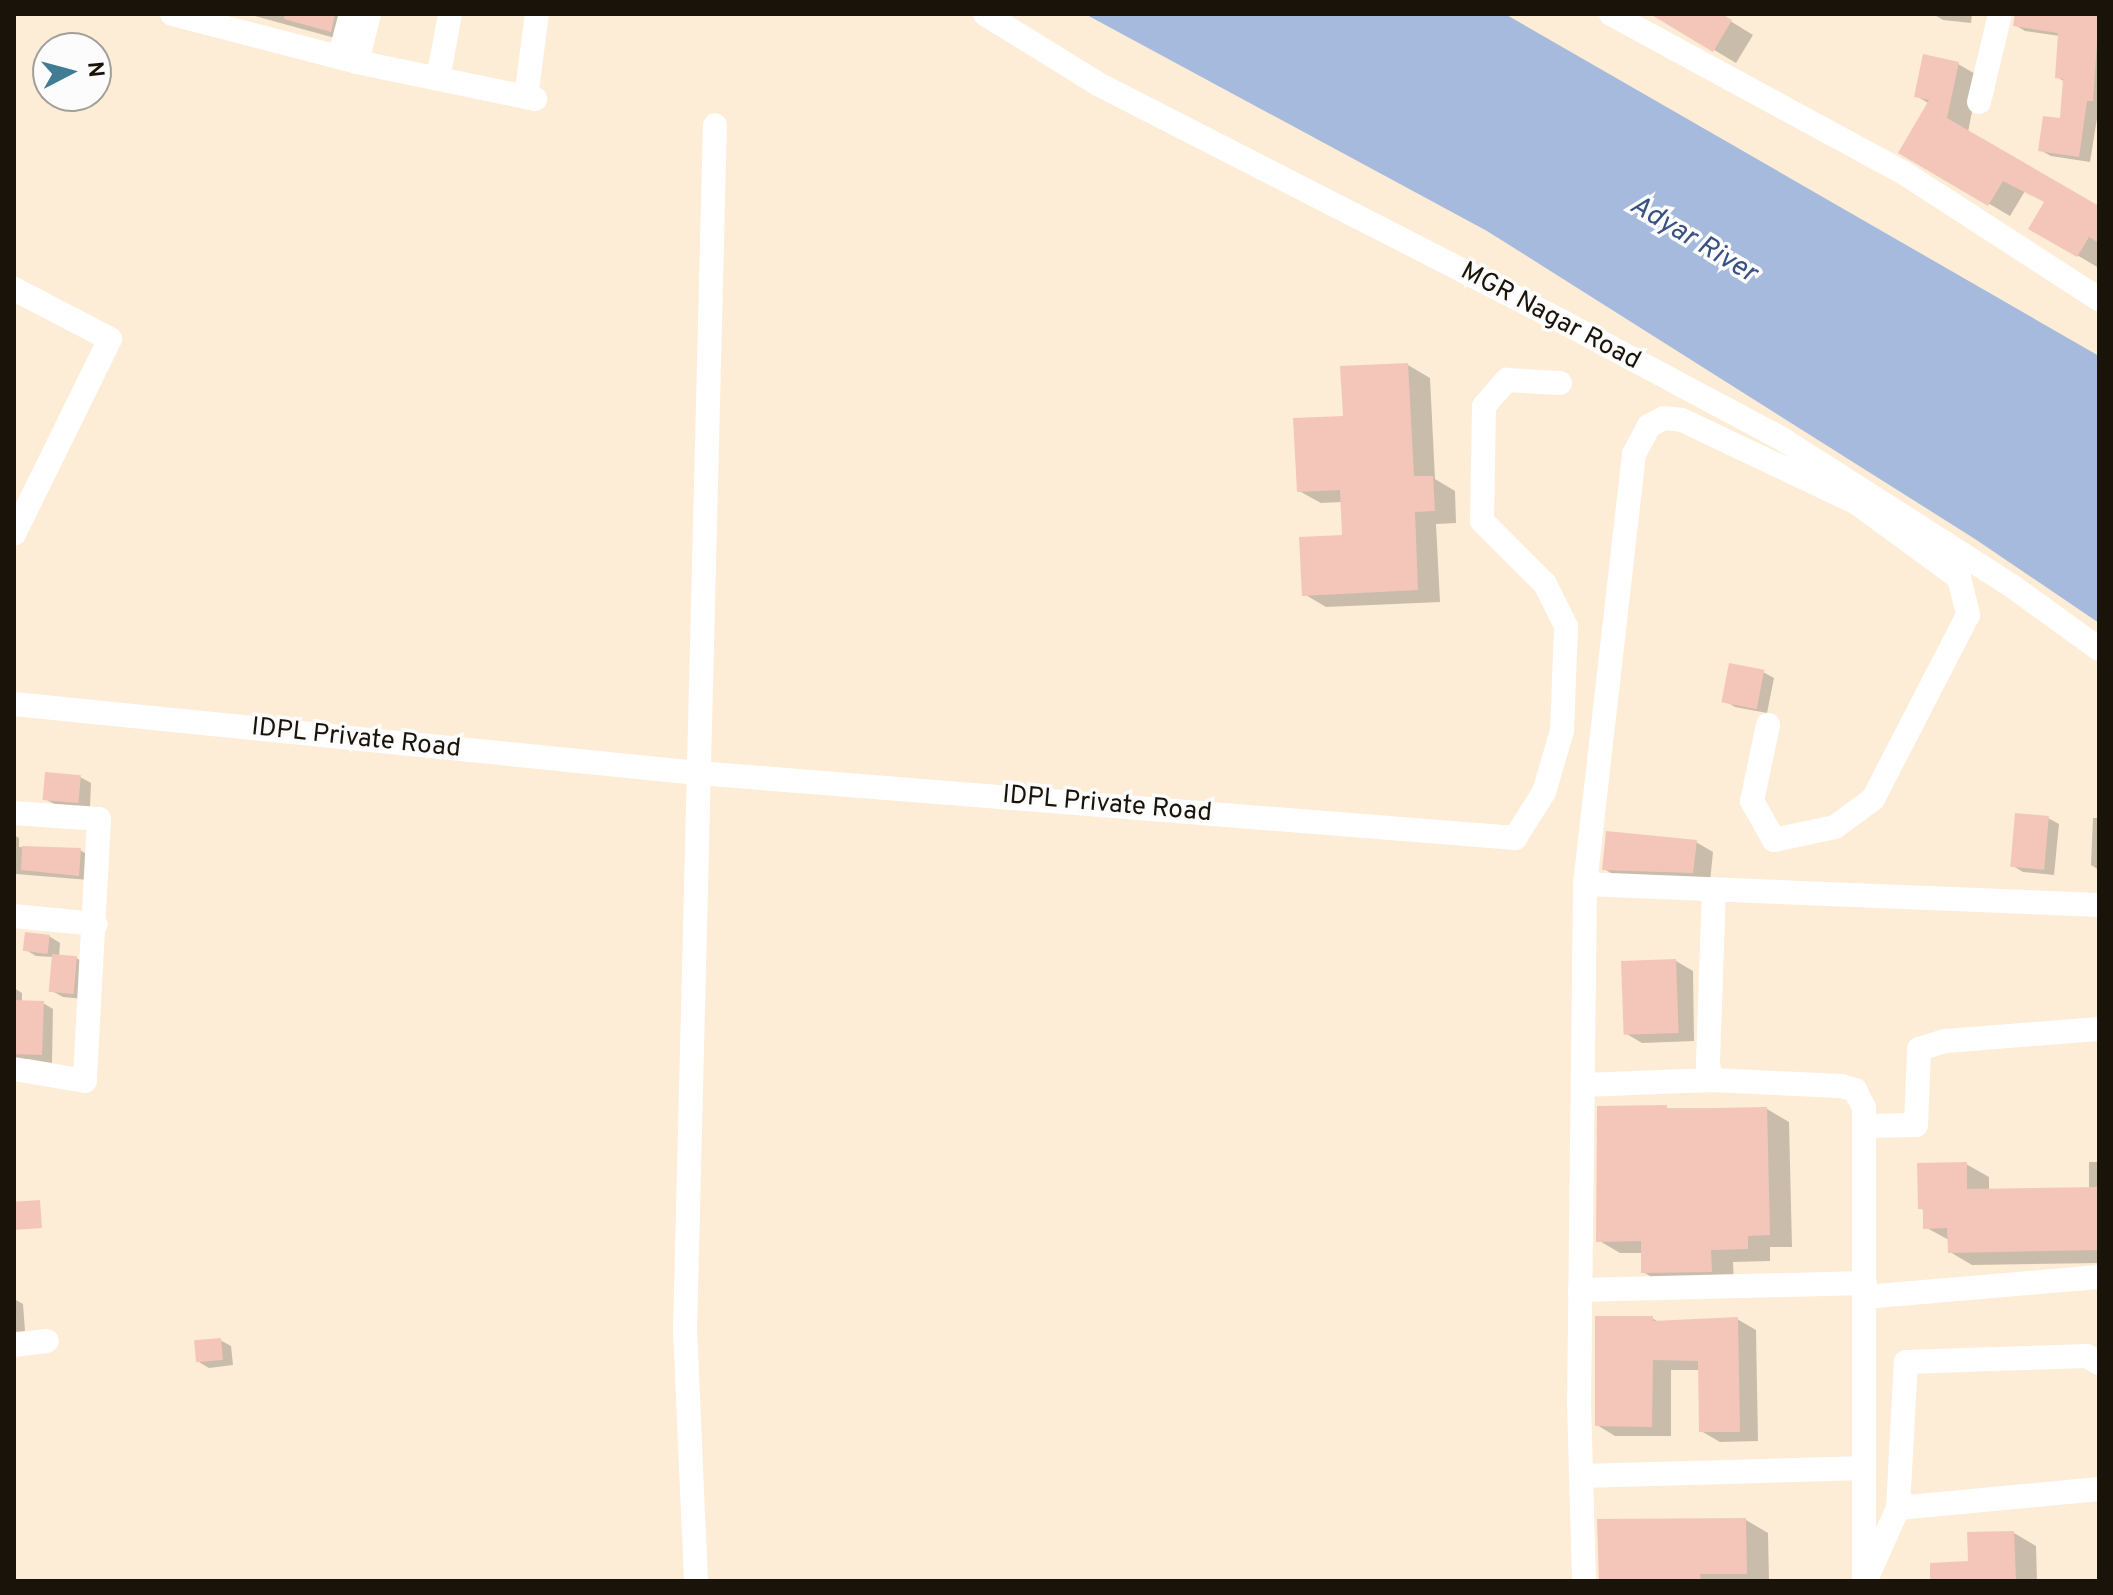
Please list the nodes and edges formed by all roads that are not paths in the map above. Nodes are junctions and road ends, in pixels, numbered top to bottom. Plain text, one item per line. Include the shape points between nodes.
1 (351, 14) edge
2 (369, 14) edge
3 (450, 14) edge
4 (537, 14) edge
5 (985, 14) edge
6 (1611, 14) edge
7 (2000, 14) edge
8 (184, 15) edge
9 (348, 58) junction
10 (438, 79) junction
11 (1979, 102) dead end
12 (715, 125) dead end
13 (14, 289) edge
14 (2099, 299) edge
15 (1560, 383) dead end
16 (14, 534) edge
17 (2099, 649) edge
18 (14, 704) edge
19 (1768, 725) dead end
20 (698, 773) junction
21 (14, 813) edge
22 (1585, 884) junction
23 (1714, 889) junction
24 (2099, 905) edge
25 (14, 916) edge
26 (96, 924) junction
27 (2099, 1029) edge
28 (14, 1069) edge
29 (1712, 1080) junction
30 (1583, 1085) junction
31 (1864, 1126) junction
32 (2099, 1277) edge
33 (1580, 1290) junction
34 (1865, 1290) junction
35 (47, 1341) dead end
36 (14, 1345) edge
37 (2099, 1363) edge
38 (1864, 1468) junction
39 (1581, 1476) junction
40 (2099, 1489) edge
41 (1898, 1508) junction
42 (696, 1581) edge
43 (1584, 1581) edge
44 (1865, 1581) edge

1 - 9 street
2 - 9 street
3 - 10 street
4 - 10 street via 531,98
5 - 17 street, MGR Nagar Road via 1100,85 1779,437 2012,586
6 - 14 street via 1907,175
7 - 11 street
8 - 9 street
9 - 10 street
12 - 20 street
13 - 16 street via 110,339
15 - 20 street, IDPL Private Road via 1507,380 1484,406 1482,521 1545,584 1566,626 1562,731 1544,792 1515,838
18 - 20 street, IDPL Private Road
19 - 22 street via 1752,801 1774,840 1835,827 1873,799 1968,615 1959,578 1857,503 1682,420 1664,418 1649,426 1634,454
20 - 42 street via 685,1331
21 - 26 street via 99,819
22 - 23 street
22 - 30 street
23 - 24 street
23 - 29 street via 1708,1065
25 - 26 street
26 - 28 street via 85,1081
27 - 31 street via 1946,1041 1919,1049 1916,1125
29 - 30 street
29 - 31 street via 1855,1090 1861,1097
30 - 33 street
31 - 34 street
32 - 34 street
33 - 34 street
33 - 39 street
34 - 38 street
35 - 36 street
37 - 41 street via 2087,1356 1906,1362
38 - 39 street
38 - 44 street
39 - 43 street
40 - 41 street
41 - 44 street

